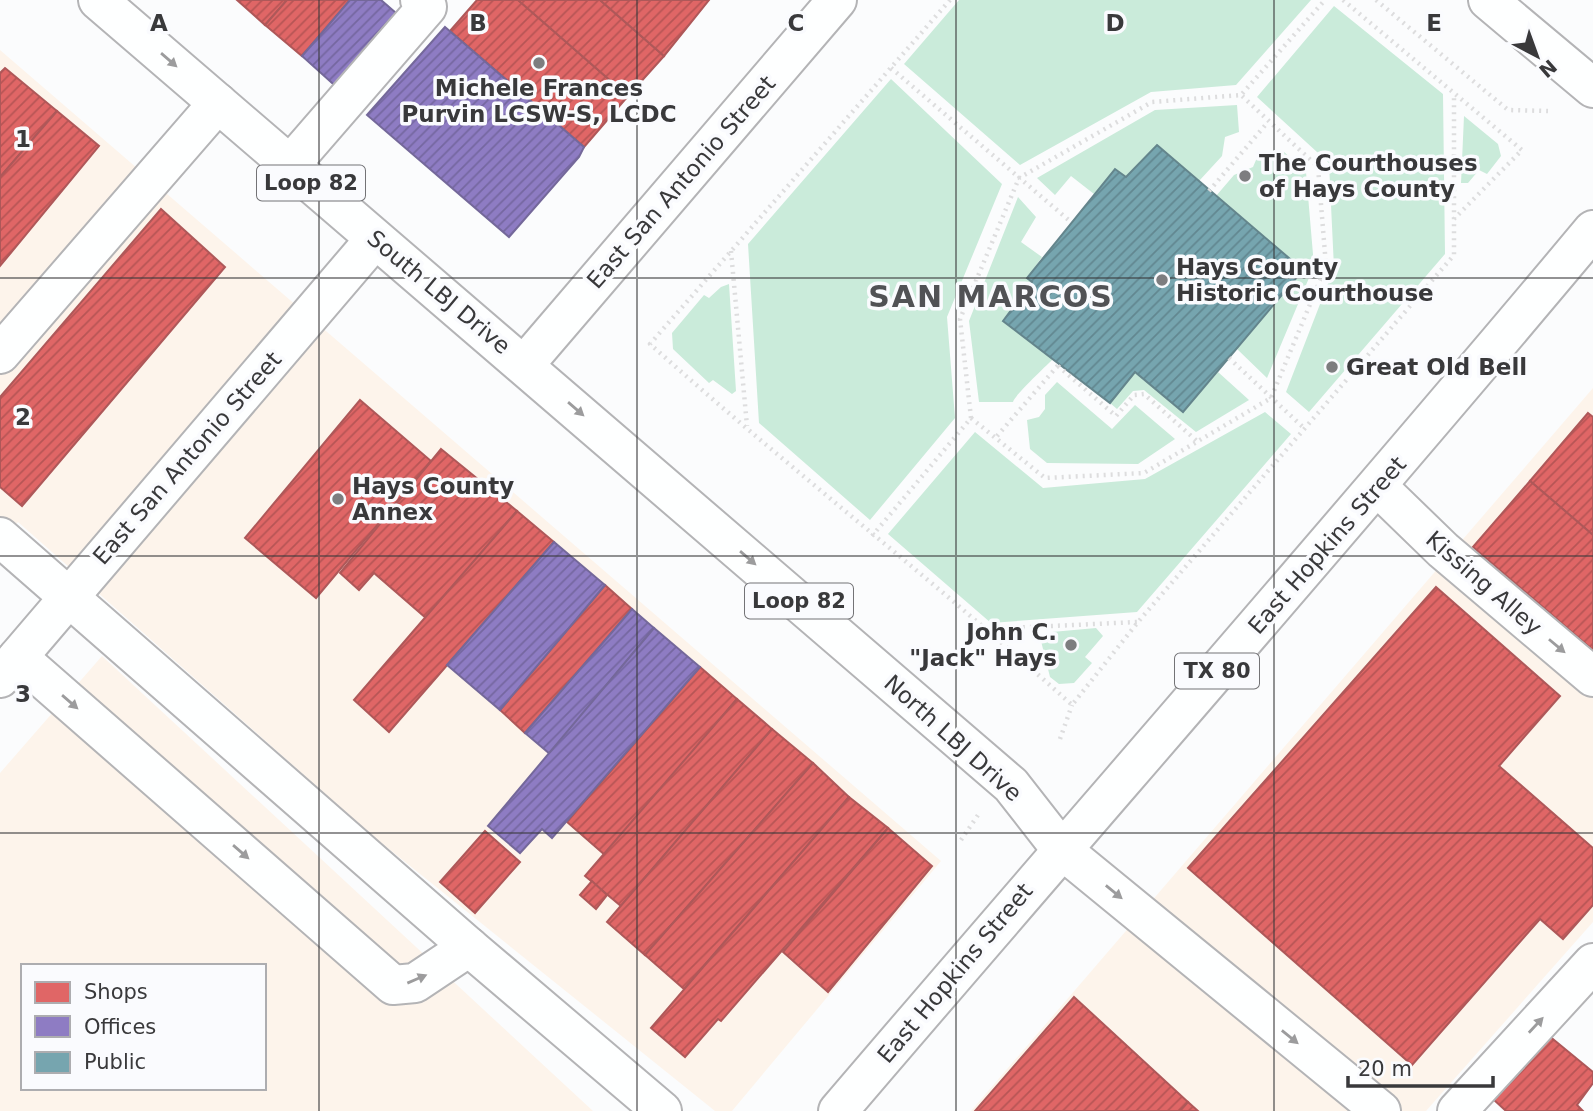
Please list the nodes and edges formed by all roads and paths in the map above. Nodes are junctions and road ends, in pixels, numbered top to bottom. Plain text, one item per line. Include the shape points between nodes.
1 (98, 0) edge
2 (420, 0) edge
3 (950, 0) edge
4 (1325, 0) edge
5 (1343, 0) edge
6 (1376, 0) edge
7 (1488, 0) edge
8 (820, 6) edge
9 (891, 68) junction
10 (1593, 88) edge
11 (1454, 94) junction
12 (1241, 95) junction
13 (218, 103) junction
14 (1558, 112) dead end
15 (1268, 122) junction
16 (290, 165) junction
17 (1019, 177) junction
18 (1209, 191) dead end
19 (1453, 219) junction
20 (1071, 222) dead end
21 (1593, 230) edge
22 (375, 239) junction
23 (732, 250) junction
24 (0, 354) edge
25 (1229, 358) dead end
26 (525, 364) junction
27 (1271, 398) junction
28 (971, 418) junction
29 (747, 426) junction
30 (1305, 429) junction
31 (997, 436) junction
32 (1198, 442) junction
33 (1378, 487) junction
34 (872, 536) junction
35 (0, 537) edge
36 (69, 597) junction
37 (1138, 622) junction
38 (988, 629) junction
39 (9, 668) edge
40 (1593, 677) edge
41 (1072, 705) junction
42 (1059, 739) dead end
43 (983, 809) dead end
44 (961, 840) dead end
45 (1061, 849) junction
46 (469, 947) junction
47 (1593, 963) edge
48 (662, 1111) edge
49 (838, 1111) edge
50 (1381, 1111) edge
51 (1457, 1111) edge

1 -> 13 main road, South LBJ Drive / Loop 82
2 - 16 main road via 428,7
3 - 9 path
4 - 12 path
5 - 11 path
6 - 14 path via 1508,110
7 - 10 main road
8 - 26 main road, East San Antonio Street
9 - 17 path
9 - 23 path
11 - 19 path
11 - 19 path via 1522,150
12 - 15 path
12 - 17 path via 1152,102
13 - 16 main road, South LBJ Drive / Loop 82
13 - 24 main road
15 - 18 path
15 - 27 path via 1318,167 1326,266
16 - 22 main road, South LBJ Drive / Loop 82
17 - 20 path
17 - 28 path via 960,319
19 - 30 path via 1454,255
21 - 33 main road, East Hopkins Street / TX 80
22 - 26 main road, South LBJ Drive / Loop 82
22 - 36 main road, East San Antonio Street
23 - 29 path
23 - 29 path via 650,344
25 - 27 path
26 -> 45 main road, North LBJ Drive / Loop 82 via 1011,785
27 - 30 path
27 - 32 path
28 - 31 path
28 - 34 path
29 - 34 path
30 - 37 path
31 - 32 path via 1045,478 1144,473
31 - 32 path via 1059,364 1116,416 1134,395 1144,394
33 -> 40 main road, Kissing Alley via 1443,550
33 - 45 main road, East Hopkins Street / TX 80
34 - 38 path
35 - 36 main road
36 - 39 main road, East San Antonio Street
36 - 46 main road
37 - 38 path
37 - 41 path
38 - 41 path
39 -> 46 main road via 393,985 415,983
41 - 42 path
43 - 44 path
45 - 49 main road, East Hopkins Street / TX 80
45 -> 50 main road, North LBJ Drive / Loop 82
46 - 48 main road
51 -> 47 main road

